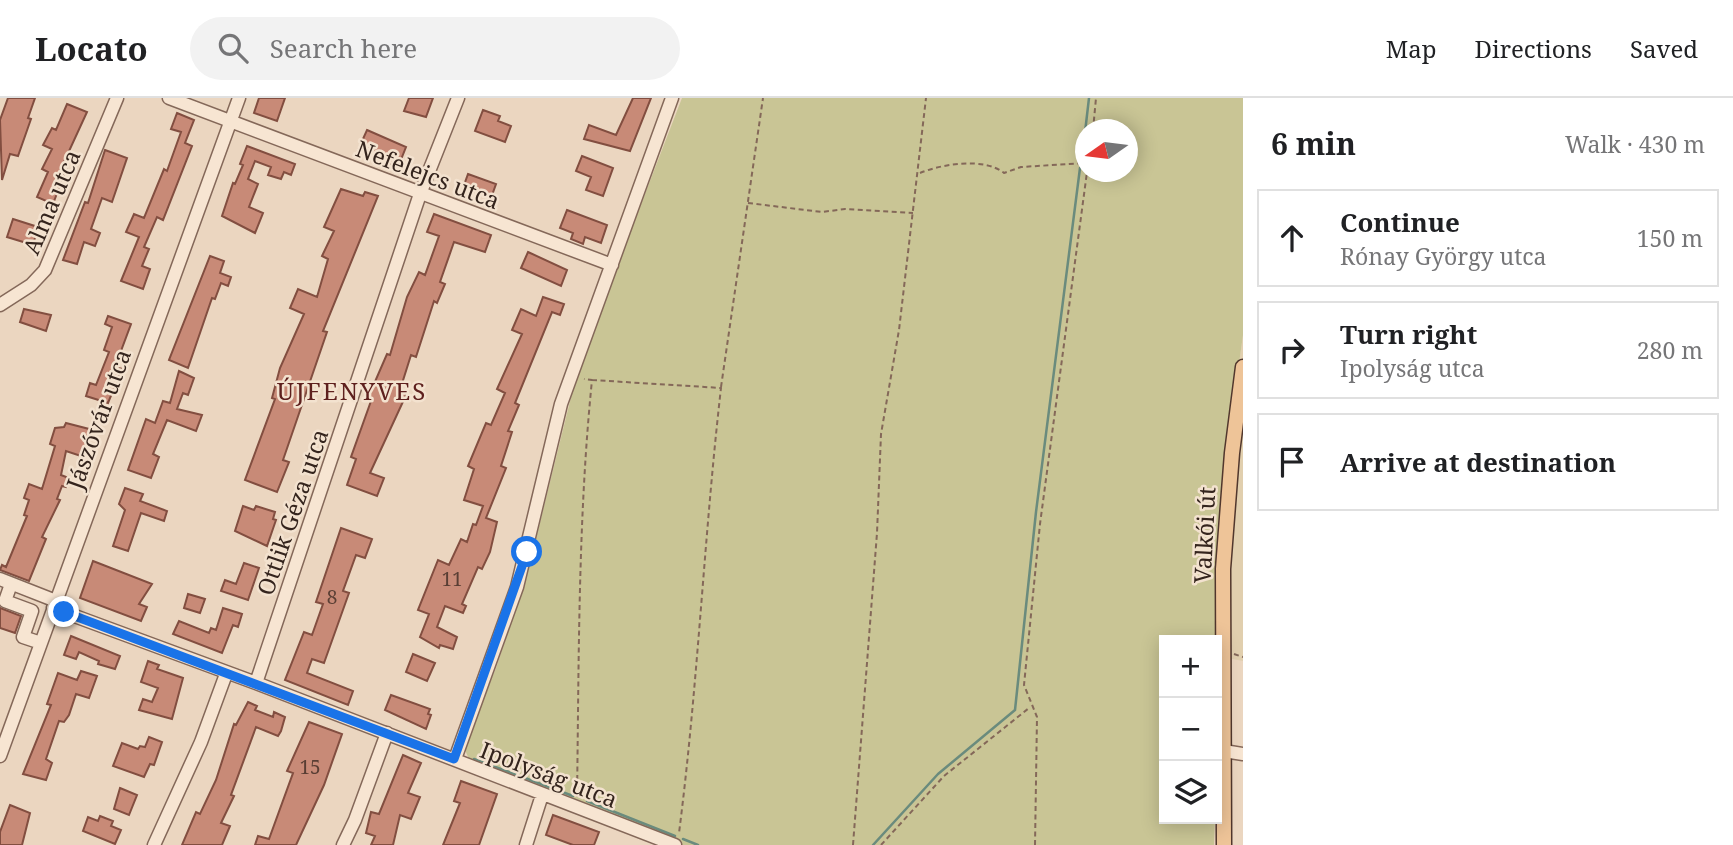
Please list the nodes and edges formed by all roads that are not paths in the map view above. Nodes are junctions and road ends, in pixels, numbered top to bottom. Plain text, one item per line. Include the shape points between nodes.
1 (117, 98) edge
2 (169, 98) edge
3 (239, 98) edge
4 (458, 98) edge
5 (672, 98) edge
6 (230, 121) junction
7 (421, 194) junction
8 (612, 265) junction
9 (0, 305) edge
10 (1243, 367) edge
11 (6, 581) edge
12 (54, 605) junction
13 (41, 643) junction
14 (226, 674) junction
15 (256, 683) junction
16 (387, 733) junction
17 (1224, 751) junction
18 (1243, 754) edge
19 (0, 756) edge
20 (454, 759) junction
21 (542, 796) junction
22 (677, 839) edge
23 (154, 845) edge
24 (343, 845) edge
25 (526, 845) edge
26 (1224, 845) edge

1 - 9 street, Alma utca via 45,270 32,285
2 - 6 street, Nefelejcs utca
3 - 6 street, Jászóvár utca
4 - 7 street, Ottlik Géza utca
5 - 8 street
6 - 7 street, Nefelejcs utca
6 - 12 street, Jászóvár utca
7 - 8 street, Nefelejcs utca
7 - 15 street, Ottlik Géza utca
8 - 20 street via 561,404 517,587
10 - 17 main road, Valkói út via 1226,516
11 - 12 street, Ipolyság utca
11 - 13 street via 5,601 32,611 23,636
12 - 13 street, Jászóvár utca
12 - 14 street, Ipolyság utca
13 - 19 street, Jászóvár utca
14 - 15 street, Ipolyság utca
14 - 23 street
15 - 16 street, Ipolyság utca
16 - 20 street, Ipolyság utca
16 - 24 street
17 - 18 street
17 - 26 main road, Valkói út
20 - 21 street, Ipolyság utca
21 - 22 street, Ipolyság utca
21 - 25 street

